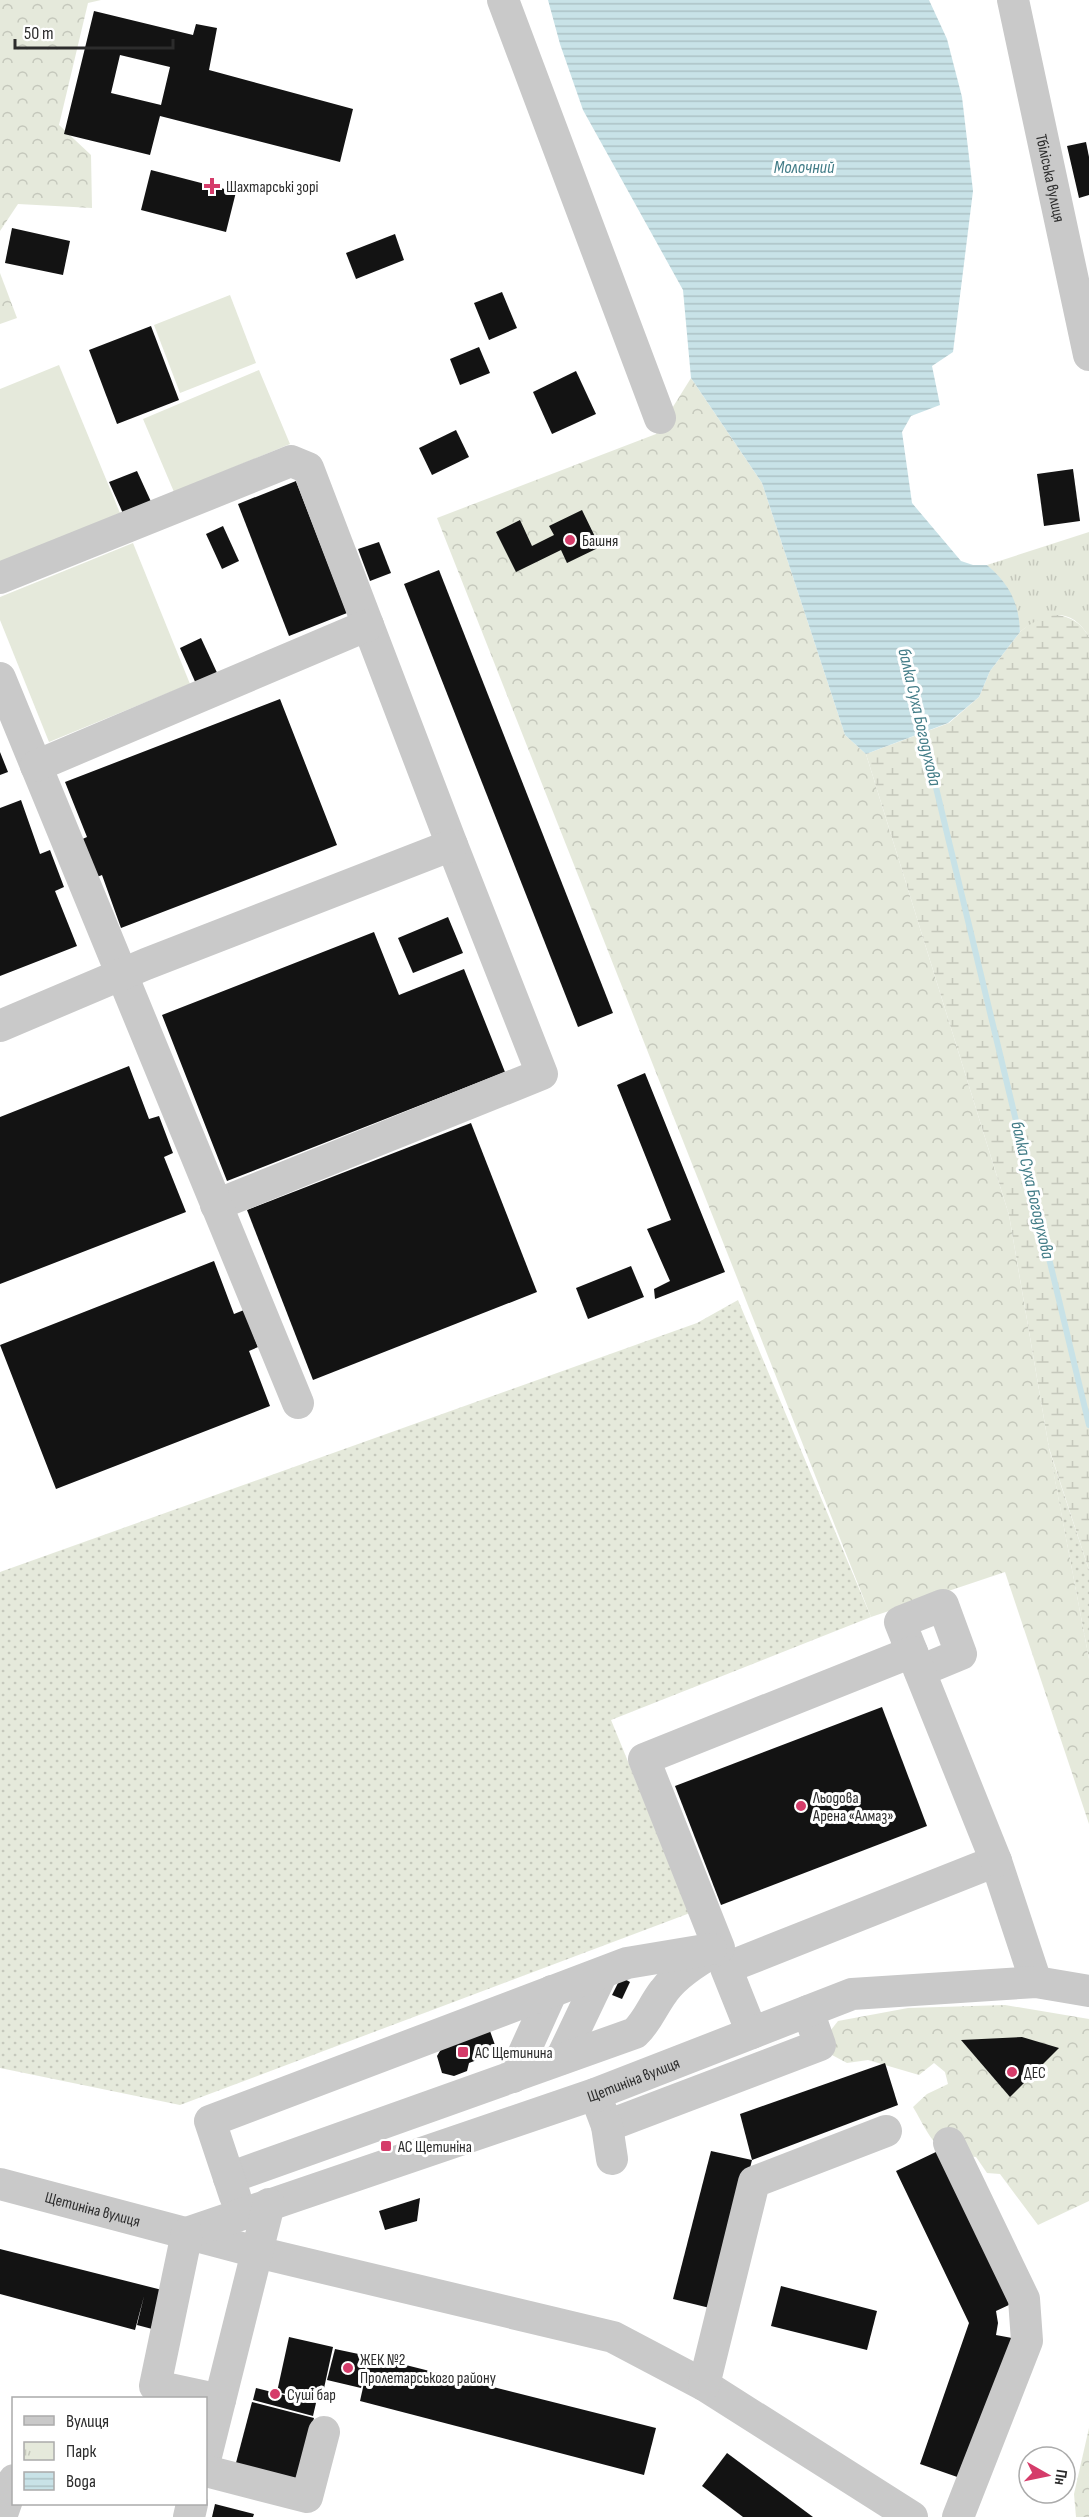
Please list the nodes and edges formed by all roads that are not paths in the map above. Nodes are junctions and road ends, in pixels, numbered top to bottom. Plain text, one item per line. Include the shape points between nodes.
1 (503, 0) edge
2 (1013, 0) edge
3 (1089, 355) edge
4 (660, 418) dead end
5 (0, 578) edge
6 (368, 625) junction
7 (0, 678) edge
8 (36, 766) junction
9 (452, 845) junction
10 (122, 974) junction
11 (0, 1026) edge
12 (216, 1205) junction
13 (298, 1403) dead end
14 (996, 1861) junction
15 (722, 1958) junction
16 (577, 1982) junction
17 (1036, 1982) junction
18 (1089, 1991) edge
19 (808, 2011) junction
20 (752, 2034) junction
21 (537, 2068) junction
22 (595, 2094) junction
23 (607, 2126) junction
24 (886, 2131) dead end
25 (949, 2143) dead end
26 (612, 2159) dead end
27 (229, 2178) junction
28 (0, 2184) edge
29 (255, 2209) junction
30 (187, 2233) junction
31 (257, 2252) junction
32 (704, 2385) junction
33 (206, 2397) edge
34 (207, 2397) edge
35 (220, 2400) junction
36 (324, 2432) dead end
37 (207, 2452) edge
38 (207, 2471) edge
39 (12, 2486) edge
40 (1, 2517) edge
41 (912, 2517) edge
42 (958, 2517) edge

1 - 4 street
2 - 3 street, Тбіліська вулиця
5 - 6 street via 291,461 308,468
6 - 8 street
6 - 9 street
7 - 8 street
8 - 10 street
9 - 10 street
9 - 12 street via 542,1074
10 - 11 street
10 - 12 street
12 - 13 street
14 - 15 street
14 - 15 street via 916,1662 644,1759
14 - 17 street
15 - 16 street
15 - 20 street
15 - 21 street via 674,1979 634,2032
16 - 21 street
16 - 21 street
16 - 21 street
16 - 27 street via 210,2121
17 - 18 street, Щетиніна вулиця
17 - 19 street, Щетиніна вулиця via 852,1994
19 - 20 street, Щетиніна вулиця
19 - 23 street via 820,2045
20 - 22 street, Щетиніна вулиця
21 - 27 street
22 - 23 street
22 - 29 street, Щетиніна вулиця
23 - 26 street
24 - 32 street via 754,2182
25 - 42 street via 1024,2299 1027,2341
27 - 29 street
28 - 30 street, Щетиніна вулиця
29 - 30 street, Щетиніна вулиця
29 - 31 street
30 - 31 street, Щетиніна вулиця
30 - 33 street via 156,2386
31 - 32 street, Щетиніна вулиця via 613,2337
31 - 35 street
32 - 41 street, Щетиніна вулиця
34 - 35 street
35 - 37 street
36 - 38 street via 307,2497
39 - 40 street

